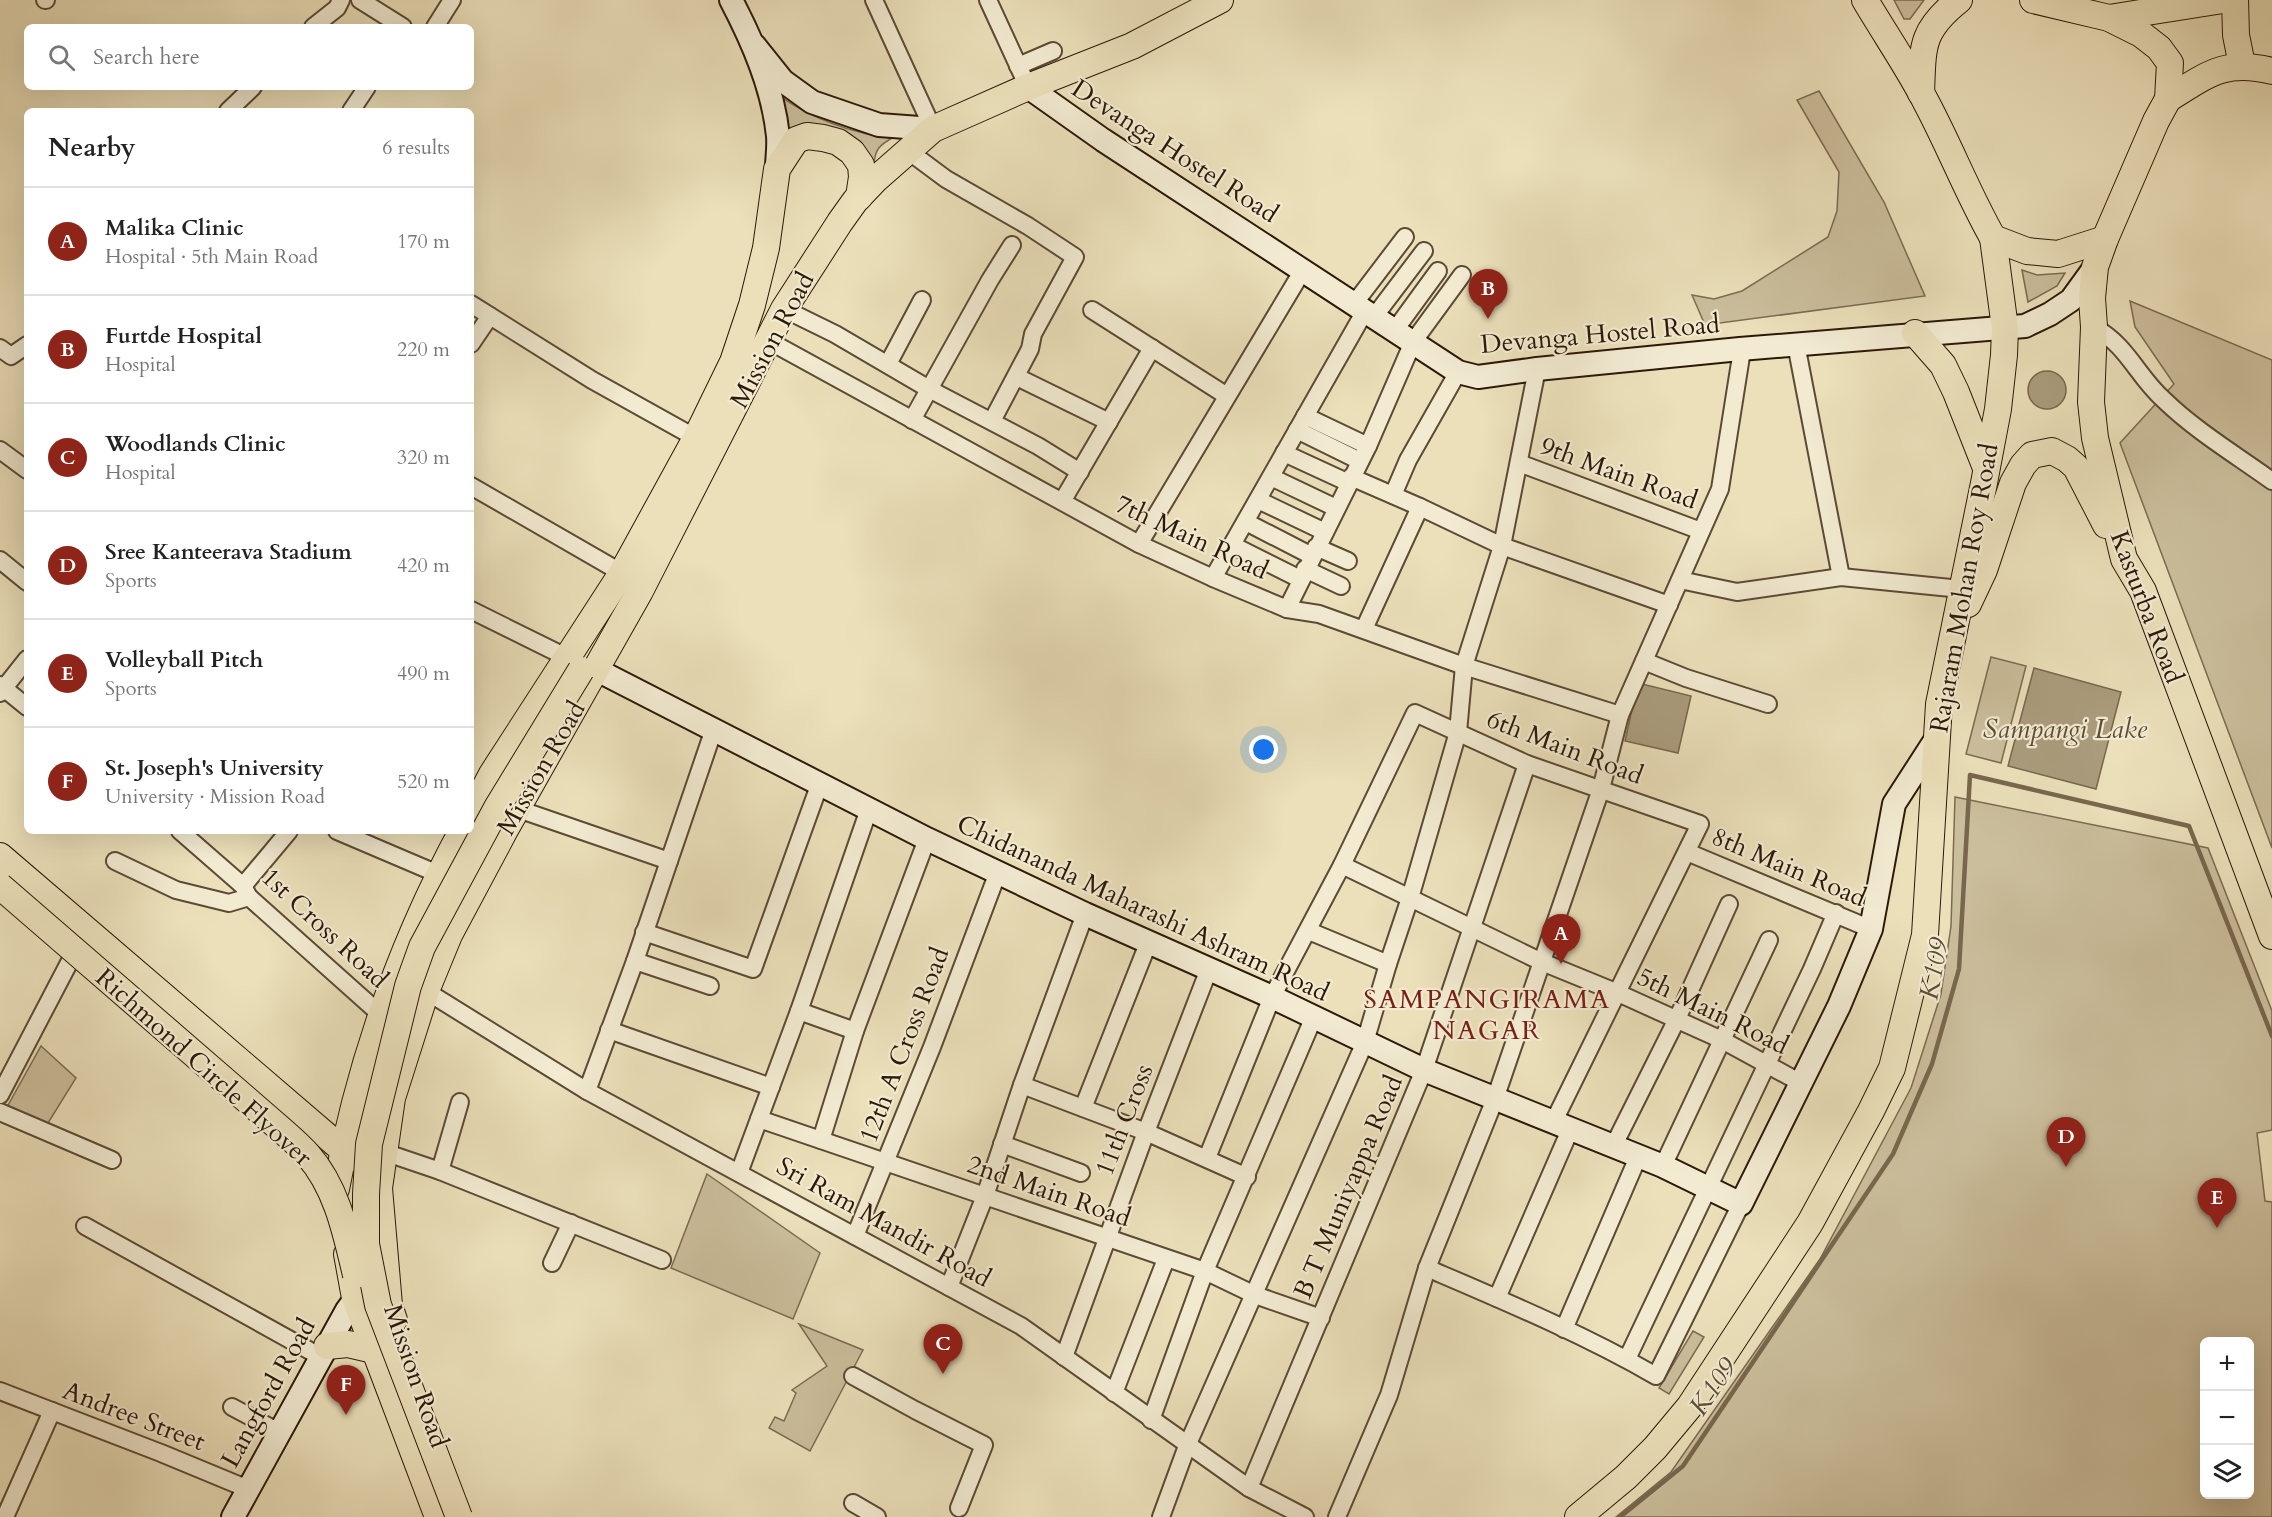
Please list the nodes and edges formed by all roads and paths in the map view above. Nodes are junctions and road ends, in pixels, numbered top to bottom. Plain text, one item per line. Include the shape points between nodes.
1 (341, 0) edge
2 (360, 0) edge
3 (452, 0) edge
4 (732, 0) edge
5 (874, 0) edge
6 (988, 0) edge
7 (1220, 0) edge
8 (1865, 0) edge
9 (1959, 0) edge
10 (2033, 0) edge
11 (2223, 0) edge
12 (2235, 0) edge
13 (2109, 18) junction
14 (318, 24) edge
15 (398, 24) edge
16 (437, 24) edge
17 (755, 46) junction
18 (1053, 51) dead end
19 (2242, 65) junction
20 (2272, 71) edge
21 (1023, 76) junction
22 (250, 90) edge
23 (366, 90) edge
24 (1921, 93) junction
25 (2168, 99) junction
26 (231, 108) edge
27 (353, 108) edge
28 (933, 129) junction
29 (908, 150) junction
30 (777, 169) junction
31 (859, 197) junction
32 (1405, 237) dead end
33 (1993, 238) junction
34 (2105, 239) junction
35 (1012, 245) dead end
36 (1425, 251) dead end
37 (2096, 267) junction
38 (1303, 270) junction
39 (1438, 271) dead end
40 (1462, 275) dead end
41 (922, 300) dead end
42 (474, 306) edge
43 (784, 309) junction
44 (1092, 310) dead end
45 (1365, 311) junction
46 (490, 316) junction
47 (2094, 327) junction
48 (2005, 328) junction
49 (1915, 333) junction
50 (1404, 336) junction
51 (474, 340) edge
52 (769, 341) junction
53 (1796, 344) junction
54 (24, 347) edge
55 (0, 348) edge
56 (1152, 348) junction
57 (1740, 349) junction
58 (888, 364) junction
59 (1537, 369) junction
60 (1458, 372) junction
61 (1017, 377) junction
62 (929, 389) junction
63 (1227, 396) junction
64 (912, 420) junction
65 (992, 421) junction
66 (1109, 422) junction
67 (1301, 423) junction
68 (696, 438) junction
69 (0, 450) edge
70 (1284, 453) junction
71 (1364, 454) junction
72 (1518, 463) junction
73 (24, 468) edge
74 (1986, 468) junction
75 (1080, 472) junction
76 (1271, 477) junction
77 (1350, 480) junction
78 (2272, 481) edge
79 (474, 488) edge
80 (1394, 495) junction
81 (1063, 500) junction
82 (1258, 500) junction
83 (1420, 507) junction
84 (1336, 508) junction
85 (1246, 522) junction
86 (1701, 531) junction
87 (1324, 532) junction
88 (1139, 544) junction
89 (1232, 545) junction
90 (1502, 546) junction
91 (2124, 559) junction
92 (0, 561) edge
93 (1348, 561) dead end
94 (1308, 563) junction
95 (622, 573) junction
96 (1841, 577) junction
97 (1213, 578) junction
98 (24, 580) edge
99 (1680, 580) junction
100 (1341, 586) dead end
101 (1961, 589) junction
102 (1669, 605) junction
103 (1287, 609) junction
104 (474, 612) edge
105 (1364, 630) junction
106 (1953, 633) junction
107 (611, 644) joint
108 (1644, 661) junction
109 (24, 662) edge
110 (582, 666) junction
111 (1464, 666) junction
112 (1, 689) edge
113 (1768, 704) dead end
114 (24, 705) edge
115 (1620, 715) junction
116 (714, 729) junction
117 (1458, 732) junction
118 (1936, 739) junction
119 (1527, 764) junction
120 (820, 783) junction
121 (1601, 789) junction
122 (474, 808) edge
123 (518, 809) junction
124 (869, 809) junction
125 (183, 834) edge
126 (287, 834) edge
127 (344, 834) edge
128 (460, 834) edge
129 (927, 839) junction
130 (1687, 852) junction
131 (0, 856) edge
132 (115, 861) dead end
133 (669, 861) junction
134 (1342, 865) junction
135 (998, 872) junction
136 (438, 874) junction
137 (0, 875) edge
138 (0, 886) edge
139 (246, 892) junction
140 (0, 898) edge
141 (1410, 898) junction
142 (1730, 904) dead end
143 (1836, 913) junction
144 (1085, 914) junction
145 (1472, 927) junction
146 (1871, 929) junction
147 (1308, 931) junction
148 (644, 932) junction
149 (2272, 936) edge
150 (1768, 940) dead end
151 (1149, 941) junction
152 (70, 961) junction
153 (635, 961) junction
154 (1542, 963) junction
155 (1388, 964) junction
156 (1209, 969) junction
157 (710, 986) dead end
158 (426, 991) junction
159 (1618, 993) junction
160 (1272, 997) junction
161 (799, 1011) junction
162 (380, 1014) junction
163 (1313, 1019) junction
164 (1677, 1019) junction
165 (609, 1030) junction
166 (855, 1031) junction
167 (1722, 1040) junction
168 (1365, 1041) junction
169 (1767, 1064) junction
170 (1424, 1070) junction
171 (1801, 1083) junction
172 (1022, 1085) junction
173 (771, 1087) junction
174 (587, 1090) junction
175 (0, 1095) edge
176 (1495, 1099) junction
177 (460, 1102) dead end
178 (1083, 1108) junction
179 (0, 1112) edge
180 (759, 1119) junction
181 (1562, 1126) junction
182 (1146, 1132) junction
183 (821, 1140) junction
184 (1002, 1144) junction
185 (1613, 1147) junction
186 (343, 1149) junction
187 (1638, 1157) junction
188 (1207, 1158) junction
189 (112, 1160) dead end
190 (886, 1162) junction
191 (1663, 1166) junction
192 (381, 1171) junction
193 (440, 1172) junction
194 (739, 1173) junction
195 (1082, 1173) dead end
196 (1247, 1177) junction
197 (1707, 1188) junction
198 (336, 1189) junction
199 (986, 1196) junction
200 (1741, 1204) junction
201 (571, 1223) junction
202 (85, 1226) dead end
203 (855, 1236) junction
204 (1107, 1238) junction
205 (366, 1244) junction
206 (1166, 1259) junction
207 (662, 1260) dead end
208 (386, 1262) junction
209 (552, 1263) dead end
210 (1427, 1268) junction
211 (1205, 1272) junction
212 (949, 1287) junction
213 (1255, 1295) junction
214 (355, 1298) junction
215 (1497, 1298) junction
216 (1321, 1318) junction
217 (1564, 1329) junction
218 (374, 1350) junction
219 (324, 1352) junction
220 (1064, 1357) junction
221 (1627, 1359) junction
222 (853, 1376) dead end
223 (0, 1391) edge
224 (1114, 1394) junction
225 (232, 1407) dead end
226 (52, 1411) junction
227 (1151, 1420) junction
228 (279, 1432) junction
229 (1187, 1446) junction
230 (1249, 1488) junction
231 (248, 1489) junction
232 (853, 1503) dead end
233 (961, 1514) edge
234 (5, 1517) edge
235 (233, 1517) edge
236 (438, 1517) edge
237 (444, 1517) edge
238 (459, 1517) edge
239 (467, 1517) edge
240 (877, 1517) edge
241 (1161, 1517) edge
242 (1305, 1517) edge
243 (1337, 1517) edge
244 (1578, 1517) edge

1 - 14 street
2 - 15 street
3 - 16 street
4 - 17 street
5 - 28 street
6 - 21 street
7 - 21 main road, Mission Road via 1132,46
8 - 24 main road, Rajaram Mohan Roy Road
9 - 24 main road via 1935,21 1928,34 1922,58
10 - 13 main road
11 - 13 main road
12 - 19 main road
13 - 25 main road via 2141,33 2167,57
17 - 28 street via 783,81 812,102 879,125
17 - 30 street via 778,136
18 - 21 street
19 - 20 main road
19 - 25 main road via 2212,72
21 - 28 main road, Mission Road
21 - 38 street, Devanga Hostel Road via 1103,140
22 - 26 street
23 - 27 street
24 - 33 main road, Rajaram Mohan Roy Road
25 - 34 main road, Kasturba Road
28 - 29 main road, Mission Road
29 - 31 main road, Mission Road
29 - 61 street via 946,179 1074,256 1033,334
30 - 31 main road, Mission Road via 796,140 807,136 838,142 861,165
30 - 68 main road, Mission Road via 766,248 752,304 733,362
31 - 43 main road, Mission Road
32 - 45 street
33 - 34 main road via 2027,251 2058,254
33 - 48 main road, Rajaram Mohan Roy Road
34 - 37 main road, Kasturba Road
35 - 62 street
36 - 45 street
37 - 47 main road, Kasturba Road
37 - 48 street, Devanga Hostel Road via 2071,300 2025,326
38 - 45 street, Devanga Hostel Road
38 - 63 street
39 - 50 street
40 - 50 street
41 - 58 street
42 - 46 street
43 - 52 main road, Mission Road
43 - 58 street
44 - 56 street
45 - 50 street, Devanga Hostel Road
45 - 67 street
46 - 51 street
46 - 68 street via 592,380
47 - 78 street via 2120,346 2162,399
47 - 91 main road, Kasturba Road via 2091,402 2095,438
48 - 49 street, Devanga Hostel Road
48 - 74 main road, Rajaram Mohan Roy Road via 1998,409
49 - 53 street, Devanga Hostel Road
49 - 74 main road via 1943,365
50 - 60 street, Devanga Hostel Road
50 - 71 street
52 - 64 street, 7th Main Road
52 - 107 main road, Mission Road
53 - 57 street, Devanga Hostel Road
53 - 96 street
54 - 55 street via 11,356
56 - 63 street
56 - 66 street
57 - 59 street, Devanga Hostel Road
57 - 86 street via 1720,489
58 - 62 street
59 - 60 street, Devanga Hostel Road via 1478,377
59 - 72 street
60 - 80 street via 1408,460
61 - 65 street
61 - 66 street
62 - 64 street
62 - 65 street
63 - 88 street
64 - 81 street, 7th Main Road
65 - 75 street
66 - 75 street
67 - 70 street
67 - 71 street
68 - 95 main road, Mission Road
69 - 73 street
70 - 76 street
70 - 77 street
71 - 77 street
72 - 86 street, 9th Main Road
72 - 90 street
74 - 101 main road, Rajaram Mohan Roy Road
75 - 81 street
76 - 82 street
76 - 84 street
77 - 80 street
77 - 84 street
79 - 95 street
80 - 83 street
81 - 88 street, 7th Main Road
82 - 85 street
82 - 87 street
83 - 90 street
83 - 105 street
84 - 87 street
85 - 89 street
85 - 94 street
86 - 99 street
87 - 94 street
88 - 97 street, 7th Main Road
89 - 94 street
89 - 97 street
90 - 102 street
90 - 111 street
91 - 106 main road via 2076,467 2052,451 2032,455 2013,483 1984,570
91 - 149 main road, Kasturba Road via 2143,591
92 - 98 street
93 - 94 street
94 - 100 street
94 - 103 street
95 - 110 main road, Mission Road
96 - 99 street via 1737,591
96 - 101 street
97 - 103 street, 7th Main Road
99 - 102 street
101 - 106 main road, Rajaram Mohan Roy Road
102 - 108 street
103 - 105 street, 7th Main Road via 1319,614
104 - 110 street
105 - 111 street, 7th Main Road
106 - 118 main road, Rajaram Mohan Roy Road
107 - 110 main road, Richmond Circle Flyover via 591,654
108 - 113 street
108 - 115 street
109 - 112 street
110 - 116 street, Chidananda Maharashi Ashram Road
110 - 122 main road, Mission Road via 492,774
110 - 123 main road, Mission Road
110 - 205 main road, Richmond Circle Flyover, bridge via 439,912 408,986 369,1144
111 - 115 street, 7th Main Road
111 - 117 street
112 - 114 street
115 - 121 street
116 - 120 street, Chidananda Maharashi Ashram Road
116 - 133 street
117 - 119 street, 6th Main Road
117 - 134 street, 6th Main Road via 1415,712
117 - 141 street
118 - 146 street via 1894,804
118 - 244 main road, Rajaram Mohan Roy Road via 1925,935 1892,1068 1810,1223 1689,1406 1626,1477
119 - 121 street, 6th Main Road
119 - 145 street, B T Muniyappa Road
120 - 124 street, Chidananda Maharashi Ashram Road
120 - 148 street via 753,969
121 - 130 street, 6th Main Road via 1700,824
121 - 154 street
123 - 133 street
123 - 158 main road, Mission Road via 449,935
124 - 129 street, Chidananda Maharashi Ashram Road
124 - 161 street
125 - 139 street, 1st Cross Road
126 - 139 street
127 - 136 street
128 - 136 main road, Mission Road
129 - 135 street, Chidananda Maharashi Ashram Road
129 - 166 street
130 - 143 street, 8th Main Road
130 - 159 street
131 - 186 main road
132 - 139 street via 176,890 229,903
133 - 148 street
134 - 141 street, 5th Main Road
134 - 147 street
135 - 144 street, Chidananda Maharashi Ashram Road
135 - 190 street, 12th A Cross Road
136 - 162 main road, Mission Road
137 - 205 main road, Richmond Circle Flyover via 303,1136 325,1161
138 - 237 main road, Richmond Circle Flyover, bridge via 284,1132 318,1169 344,1222 379,1356
139 - 162 street, 1st Cross Road
140 - 152 main road
141 - 145 street, 5th Main Road
141 - 155 street
142 - 164 street
143 - 146 street, 8th Main Road
143 - 169 street
144 - 151 street, Chidananda Maharashi Ashram Road
144 - 172 street
145 - 154 street, 5th Main Road
145 - 170 street, B T Muniyappa Road
146 - 171 street
147 - 155 street
147 - 160 street
148 - 153 street
150 - 167 street
151 - 156 street, Chidananda Maharashi Ashram Road
151 - 178 street
152 - 175 street
152 - 198 main road
153 - 157 street
153 - 165 street
154 - 159 street, 5th Main Road
154 - 176 street
155 - 168 street
156 - 160 street, Chidananda Maharashi Ashram Road
156 - 182 street, 11th Cross
158 - 174 street, Sri Ram Mandir Road
158 - 192 main road, Mission Road via 392,1098
159 - 164 street, 5th Main Road
159 - 181 street
160 - 163 street, Chidananda Maharashi Ashram Road
160 - 188 street
161 - 166 street
161 - 173 street
162 - 186 main road, Mission Road
163 - 168 street, Chidananda Maharashi Ashram Road
163 - 196 street
164 - 167 street, 5th Main Road
164 - 185 street
165 - 173 street
165 - 174 street
166 - 183 street
167 - 169 street, 5th Main Road
167 - 191 street
168 - 170 street, Chidananda Maharashi Ashram Road
168 - 213 street
169 - 171 street, 5th Main Road
169 - 197 street
170 - 176 street, Chidananda Maharashi Ashram Road
170 - 216 street, B T Muniyappa Road
171 - 200 street
172 - 178 street
172 - 184 street
173 - 180 street
174 - 194 street, Sri Ram Mandir Road
176 - 181 street, Chidananda Maharashi Ashram Road
176 - 210 street
177 - 193 street
178 - 182 street
179 - 189 street
180 - 183 street, 2nd Main Road
180 - 194 street
181 - 185 street, Chidananda Maharashi Ashram Road
181 - 215 street
182 - 188 street
182 - 204 street, 11th Cross
183 - 190 street, 2nd Main Road
184 - 195 street
184 - 199 street
185 - 187 street, Chidananda Maharashi Ashram Road
186 - 192 main road
186 - 198 main road, Mission Road
187 - 191 street, Chidananda Maharashi Ashram Road
187 - 217 street
188 - 196 street
190 - 199 street, 2nd Main Road
190 - 203 street, 12th A Cross Road
191 - 197 street, Chidananda Maharashi Ashram Road
192 - 193 street
192 - 198 main road
192 - 208 main road, Mission Road
193 - 201 street
194 - 203 street, Sri Ram Mandir Road
196 - 211 street
197 - 200 street, Chidananda Maharashi Ashram Road
197 - 221 street
198 - 214 main road, Mission Road
199 - 204 street, 2nd Main Road
199 - 212 street
200 - 221 street via 1656,1376
201 - 207 street
201 - 209 street
202 - 219 street
203 - 212 street, Sri Ram Mandir Road
204 - 206 street, 2nd Main Road
204 - 220 street, 11th Cross
205 - 238 main road, Richmond Circle Flyover, bridge via 378,1305
206 - 211 street, 2nd Main Road
206 - 224 street
208 - 214 street, Langford Road
208 - 239 main road, Mission Road via 389,1305
210 - 215 street
210 - 243 street via 1389,1395
211 - 213 street, 2nd Main Road
211 - 227 street
212 - 220 street, Sri Ram Mandir Road via 1021,1326
213 - 216 street, 2nd Main Road
213 - 229 street
214 - 218 main road, Mission Road
214 - 219 street, Langford Road
215 - 217 street
216 - 230 street, B T Muniyappa Road
217 - 221 street
218 - 219 main road via 348,1344
218 - 236 main road, Mission Road
219 - 228 street, Langford Road
220 - 224 street, Sri Ram Mandir Road
222 - 233 street via 984,1445
223 - 226 street, Andree Street
224 - 227 street, Sri Ram Mandir Road
225 - 228 street
226 - 231 street, Andree Street
226 - 234 street
227 - 229 street, Sri Ram Mandir Road
228 - 231 street, Langford Road
229 - 230 street, Sri Ram Mandir Road
229 - 241 street
230 - 242 street, Sri Ram Mandir Road
231 - 235 street, Langford Road
232 - 240 street

